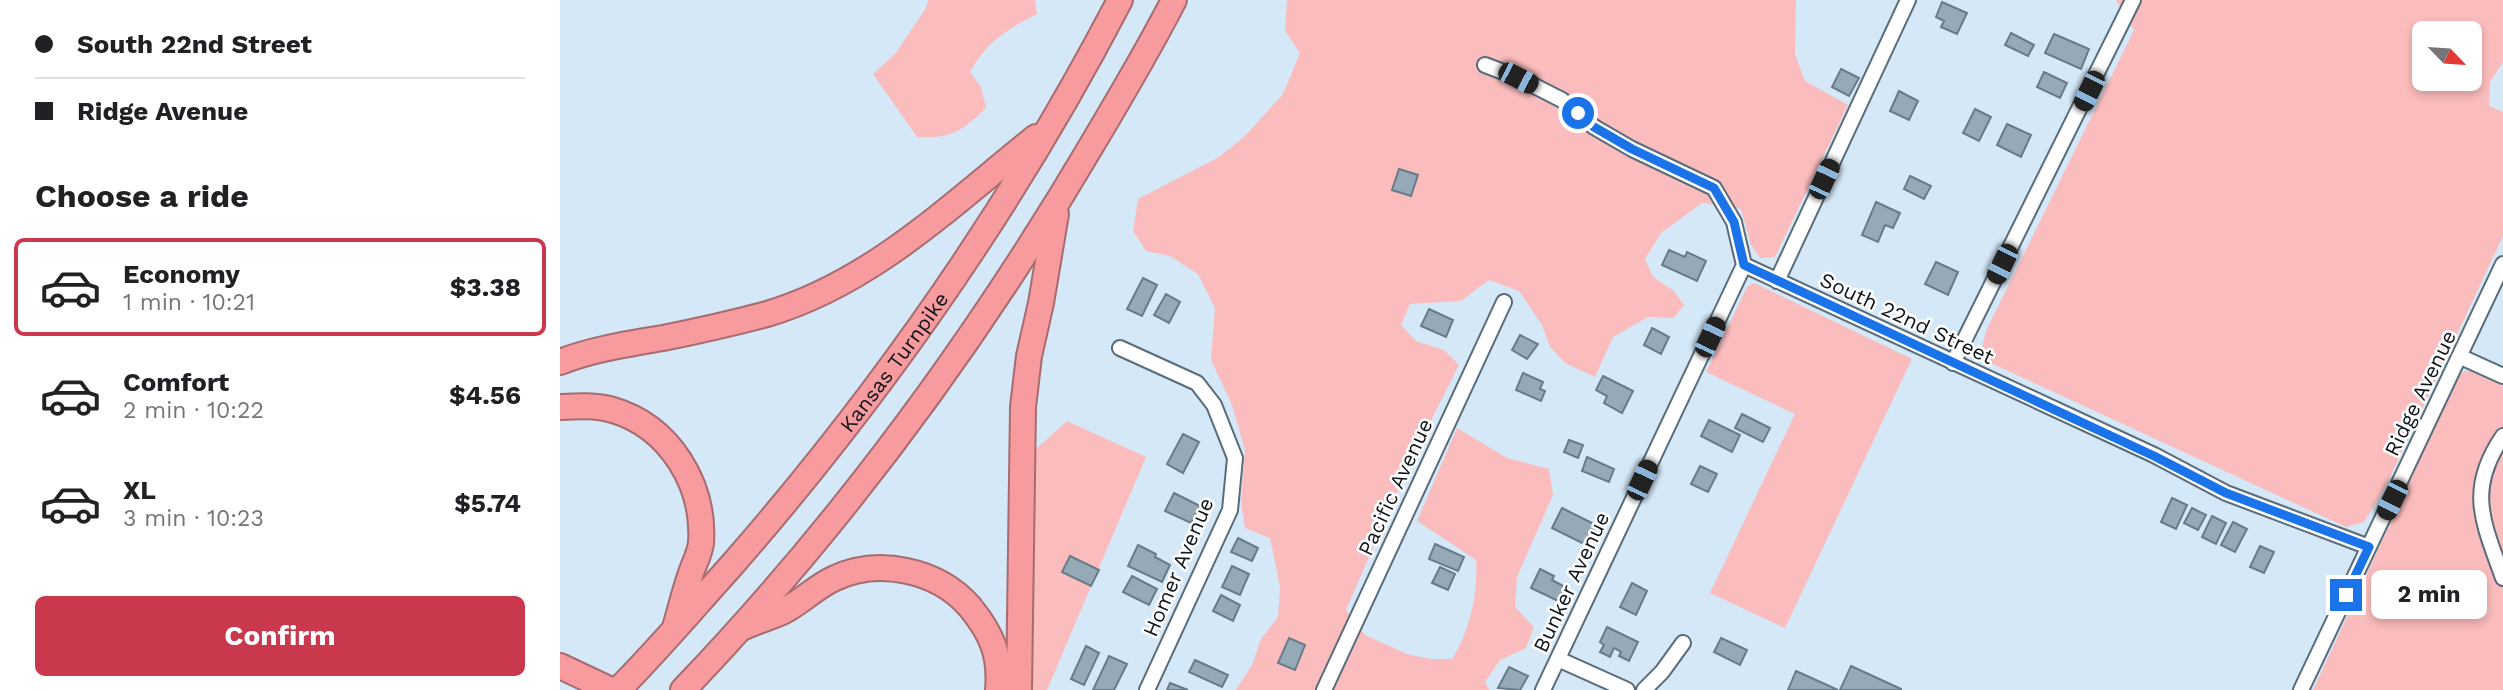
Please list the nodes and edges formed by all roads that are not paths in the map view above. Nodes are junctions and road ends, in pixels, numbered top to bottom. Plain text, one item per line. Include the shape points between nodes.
1 (1120, 0) edge
2 (1174, 0) edge
3 (1908, 0) edge
4 (2133, 0) edge
5 (1485, 65) dead end
6 (1050, 126) junction
7 (1057, 204) junction
8 (2503, 264) edge
9 (1744, 265) junction
10 (1777, 281) junction
11 (1504, 302) dead end
12 (1121, 348) dead end
13 (2461, 357) junction
14 (560, 362) edge
15 (1953, 363) junction
16 (2503, 376) edge
17 (560, 407) edge
18 (2503, 436) edge
19 (2369, 547) junction
20 (2503, 578) edge
21 (740, 628) junction
22 (674, 631) junction
23 (1683, 643) dead end
24 (1558, 659) junction
25 (560, 666) edge
26 (611, 690) edge
27 (618, 690) edge
28 (683, 690) edge
29 (998, 690) edge
30 (1019, 690) edge
31 (1147, 690) edge
32 (1324, 690) edge
33 (1543, 690) edge
34 (1627, 690) edge
35 (1644, 690) edge
36 (2301, 690) edge

1 - 6 highway, Kansas Turnpike
2 - 7 highway
3 - 10 street
4 - 15 street
5 - 9 street via 1562,100 1594,127 1632,149 1714,188 1734,222
6 - 14 highway via 908,242 821,294 768,313 585,352
6 - 22 highway, Kansas Turnpike via 997,213 873,393 796,491
7 - 21 highway via 906,426
7 - 30 highway via 1023,407
8 - 13 street, Ridge Avenue
9 - 10 street, South 22nd Street
9 - 24 street, Bunker Avenue
10 - 15 street, South 22nd Street
11 - 32 street, Pacific Avenue
12 - 31 street, Homer Avenue via 1197,383 1214,405 1235,457 1230,510
13 - 16 street
13 - 19 street, Ridge Avenue
15 - 19 street, South 22nd Street via 2226,493
17 - 22 highway via 614,410 644,424 669,446 688,472 699,506 701,544
18 - 20 street via 2481,483 2482,517
19 - 36 street, Ridge Avenue
21 - 28 highway
21 - 29 highway via 784,611 834,579 859,571 891,569 922,574 947,586 980,621 1000,667
22 - 27 highway, Kansas Turnpike
23 - 35 street
24 - 33 street, Bunker Avenue
24 - 34 street
25 - 26 highway

